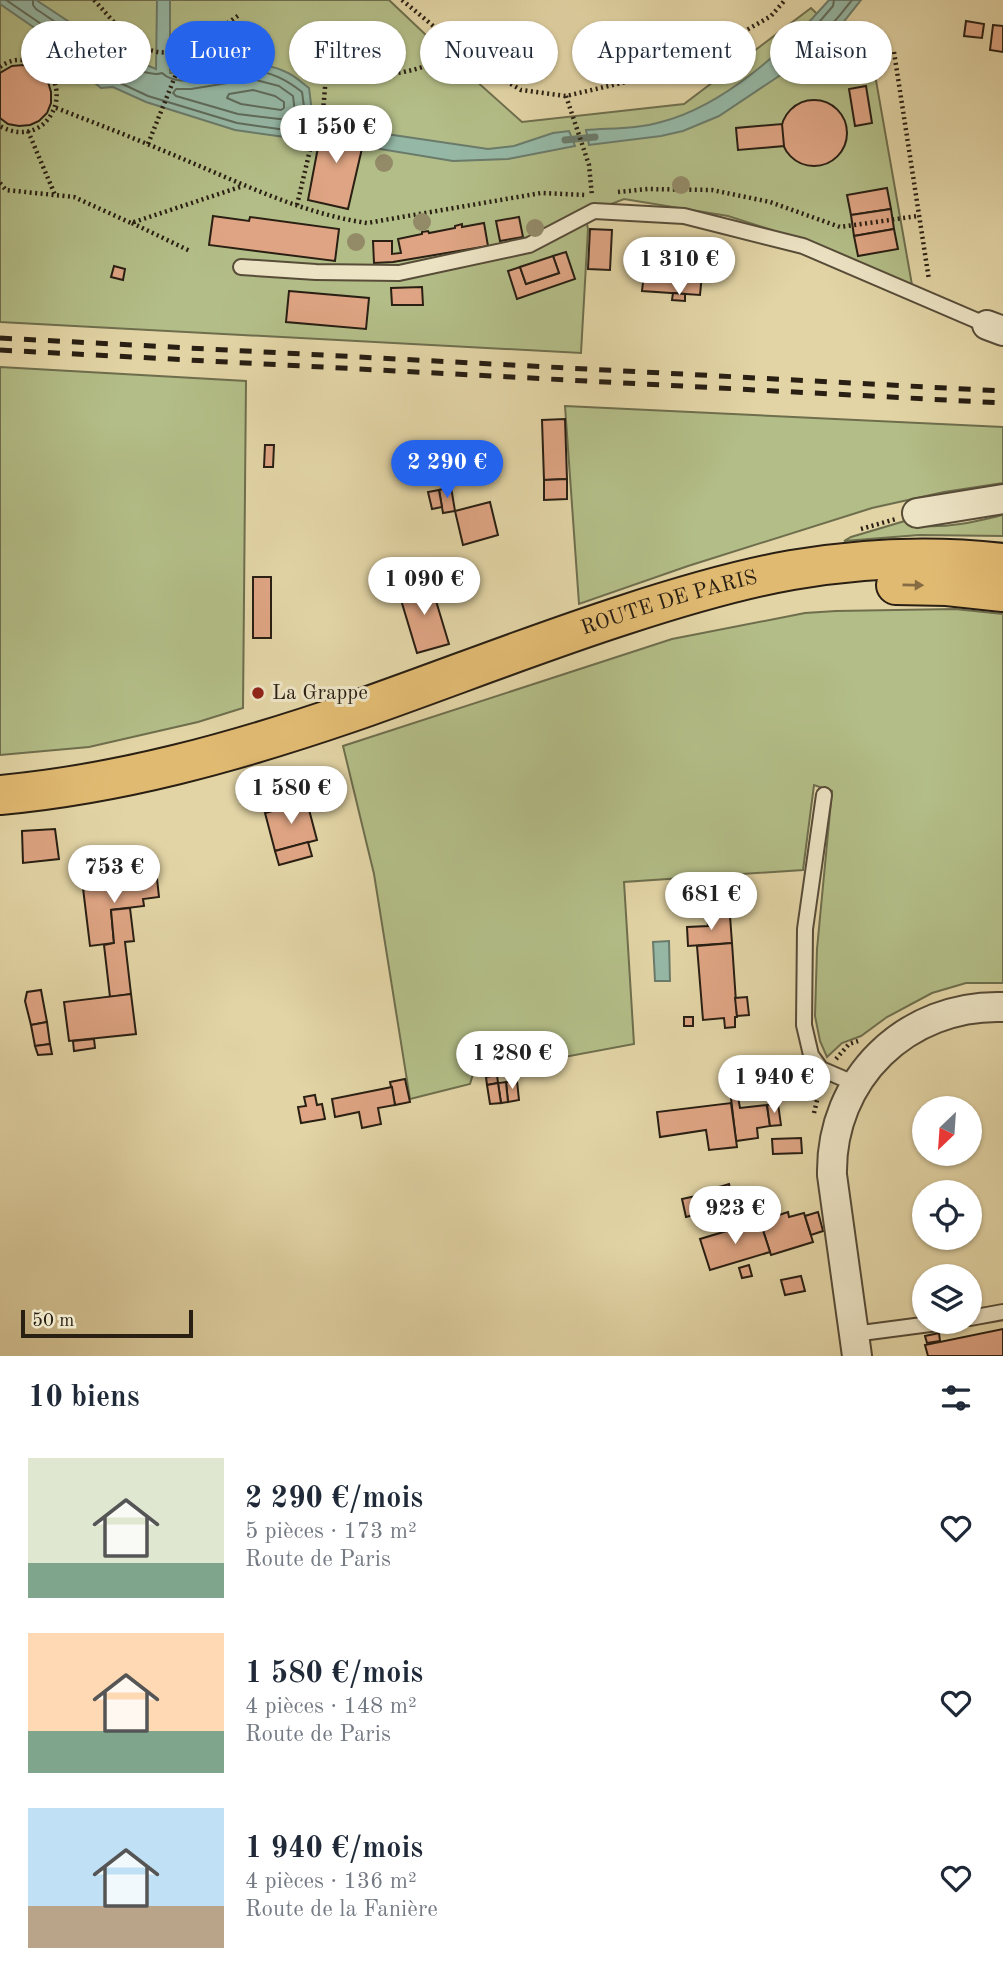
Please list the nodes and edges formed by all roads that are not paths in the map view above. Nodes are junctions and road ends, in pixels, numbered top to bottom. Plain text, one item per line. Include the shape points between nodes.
1 (241, 267) dead end
2 (995, 328) edge
3 (1003, 499) edge
4 (917, 513) dead end
5 (1003, 563) edge
6 (1003, 592) edge
7 (348, 713) junction
8 (0, 795) edge
9 (824, 795) dead end
10 (1003, 1007) edge
11 (856, 1084) junction
12 (1003, 1312) edge
13 (982, 1316) edge
14 (912, 1331) edge
15 (856, 1345) edge

1 - 2 lane via 399,273 528,245 594,211 684,216 803,246
3 - 4 street
5 - 7 main road, ROUTE DE PARIS via 895,559 792,570 687,594
7 -> 6 main road, ROUTE DE PARIS via 480,680 688,614 769,595 896,585
7 - 8 main road, ROUTE DE PARIS via 169,768 68,788
9 - 11 lane via 805,929 804,1025 811,1055 821,1069
10 - 11 street via 955,1012 905,1033
11 - 15 street via 841,1115 832,1155
12 - 13 lane
14 - 15 lane

